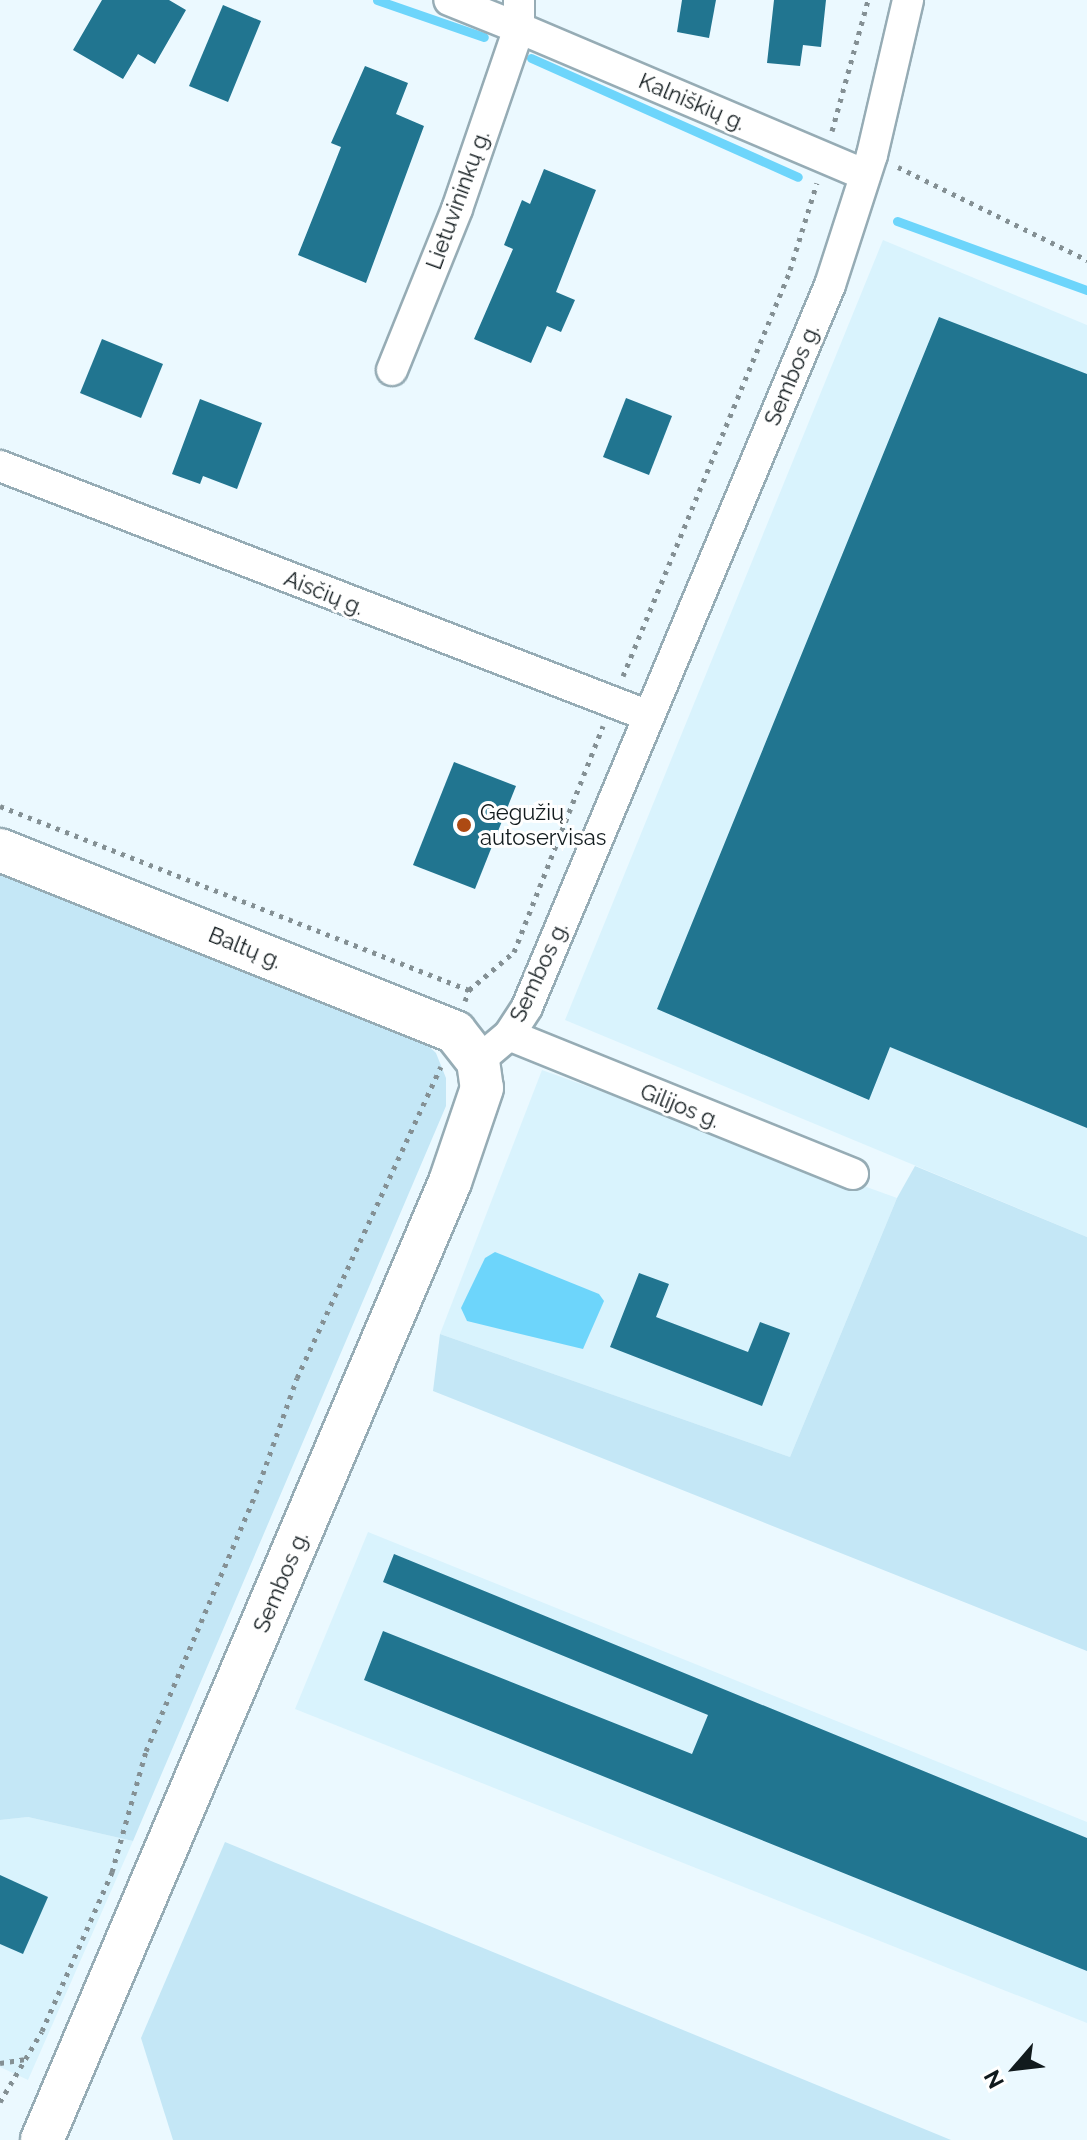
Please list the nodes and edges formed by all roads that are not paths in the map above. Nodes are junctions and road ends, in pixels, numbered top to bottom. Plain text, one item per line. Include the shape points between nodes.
1 (449, 0) edge
2 (908, 0) edge
3 (519, 14) edge
4 (868, 165) junction
5 (392, 370) dead end
6 (0, 466) edge
7 (649, 716) junction
8 (0, 850) edge
9 (493, 1048) junction
10 (853, 1174) dead end
11 (42, 2140) edge

1 - 3 street, Kalniškių g.
2 - 4 street, Sembos g.
3 - 4 street, Kalniškių g.
3 - 5 street, Lietuvininkų g. via 457,209
4 - 7 street, Sembos g. via 830,285
6 - 7 street, Aisčių g.
7 - 9 street, Sembos g. via 527,1007
8 - 9 main road, Baltų g.
9 - 10 street, Gilijos g.
9 - 11 main road, Sembos g. via 468,1138

